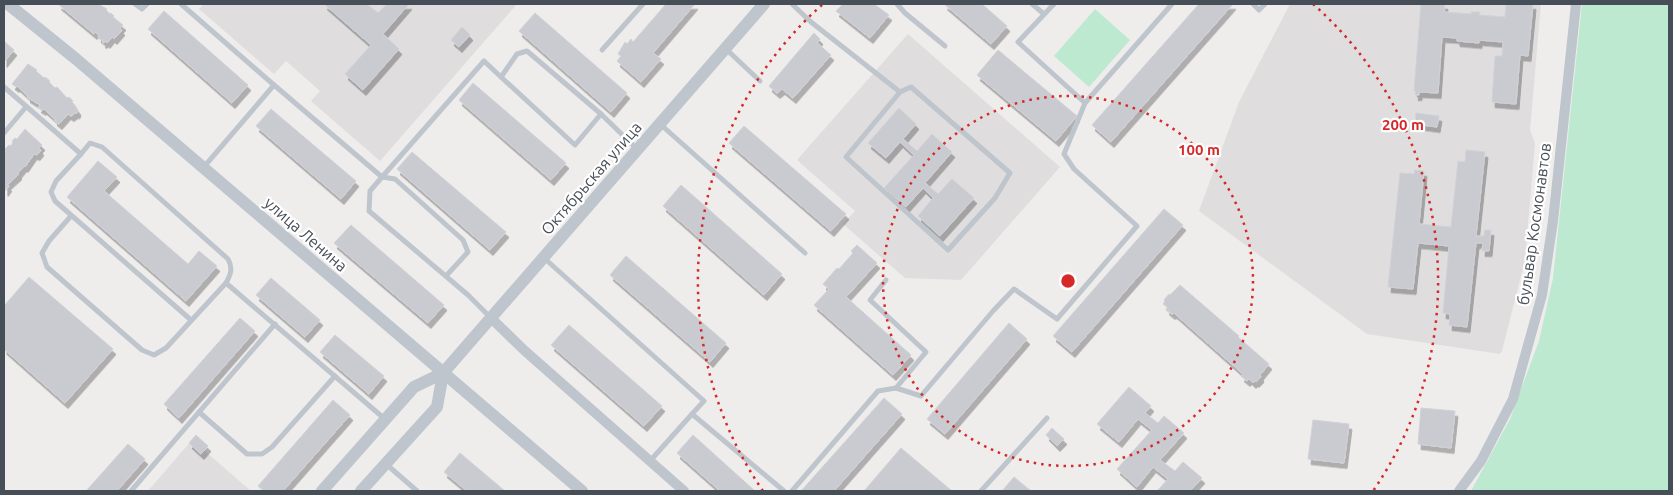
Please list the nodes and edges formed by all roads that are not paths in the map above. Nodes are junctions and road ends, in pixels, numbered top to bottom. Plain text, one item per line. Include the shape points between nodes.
1 (8, 4) edge
2 (136, 4) edge
3 (146, 4) edge
4 (181, 4) edge
5 (642, 4) edge
6 (764, 4) edge
7 (792, 4) edge
8 (897, 4) edge
9 (1032, 4) edge
10 (1054, 4) edge
11 (1172, 4) edge
12 (1253, 4) edge
13 (1265, 4) edge
14 (1576, 4) edge
15 (1044, 14) junction
16 (945, 46) dead end
17 (725, 48) junction
18 (602, 50) dead end
19 (501, 77) junction
20 (760, 81) dead end
21 (274, 85) junction
22 (4, 86) edge
23 (900, 92) junction
24 (1085, 103) junction
25 (26, 108) junction
26 (601, 114) junction
27 (659, 124) junction
28 (4, 133) edge
29 (637, 149) junction
30 (80, 154) junction
31 (203, 168) junction
32 (382, 177) junction
33 (71, 216) junction
34 (805, 253) dead end
35 (543, 257) junction
36 (446, 276) junction
37 (886, 280) dead end
38 (226, 283) junction
39 (490, 317) junction
40 (191, 320) junction
41 (275, 324) junction
42 (443, 373) junction
43 (334, 376) junction
44 (896, 388) junction
45 (199, 412) junction
46 (692, 414) junction
47 (1047, 418) dead end
48 (386, 420) junction
49 (650, 461) junction
50 (386, 464) junction
51 (131, 491) edge
52 (322, 491) edge
53 (361, 491) edge
54 (416, 491) edge
55 (582, 491) edge
56 (684, 491) edge
57 (784, 491) edge
58 (792, 491) edge
59 (981, 491) edge
60 (1459, 491) edge

1 - 31 street, улица Ленина
2 - 3 lane via 142,9
4 - 21 lane
5 - 18 lane
6 - 17 street, Октябрьская улица
7 - 23 lane
8 - 16 lane
9 - 15 lane
10 - 15 lane
11 - 24 lane
12 - 13 lane via 1259,10
14 - 60 street, бульвар Космонавтов via 1542,295 1513,399 1481,460
15 - 24 lane via 1018,42
17 - 20 lane
17 - 27 street, Октябрьская улица
19 - 26 lane via 517,54 527,51
19 - 26 lane via 575,145
19 - 32 lane via 484,61
21 - 31 lane
21 - 32 lane
22 - 25 lane
23 - 23 lane via 911,87 1010,173 995,198 948,250 846,157
24 - 44 lane via 1064,154 1074,169 1137,226 1057,319 1014,289 921,396
25 - 28 lane
25 - 30 lane
26 - 29 lane
27 - 29 street, Октябрьская улица
27 - 34 lane
29 - 35 street, Октябрьская улица
30 - 33 lane via 56,181 51,192 55,202
30 - 38 lane via 90,143 102,147 228,259 232,266
31 - 42 street, улица Ленина
32 - 36 lane via 370,191 370,211
32 - 36 lane via 395,180 463,240 468,252
33 - 40 lane
33 - 40 lane via 42,253 47,267 142,350 154,355 166,348
35 - 39 street, Октябрьская улица
35 - 46 lane via 704,401
36 - 39 lane
37 - 44 lane via 870,300 926,352
38 - 40 lane
38 - 41 lane
39 - 42 street, Октябрьская улица
39 - 49 street
41 - 43 lane
41 - 45 lane
42 - 48 street, Октябрьская улица via 414,387
42 - 50 street via 437,408
42 - 55 street, улица Ленина
43 - 45 lane via 272,447 262,454 247,454
43 - 48 lane
44 - 58 lane via 878,391
45 - 51 lane
46 - 49 lane
46 - 57 lane
47 - 59 lane
48 - 52 street, Октябрьская улица
49 - 56 street
50 - 53 street
50 - 54 lane

